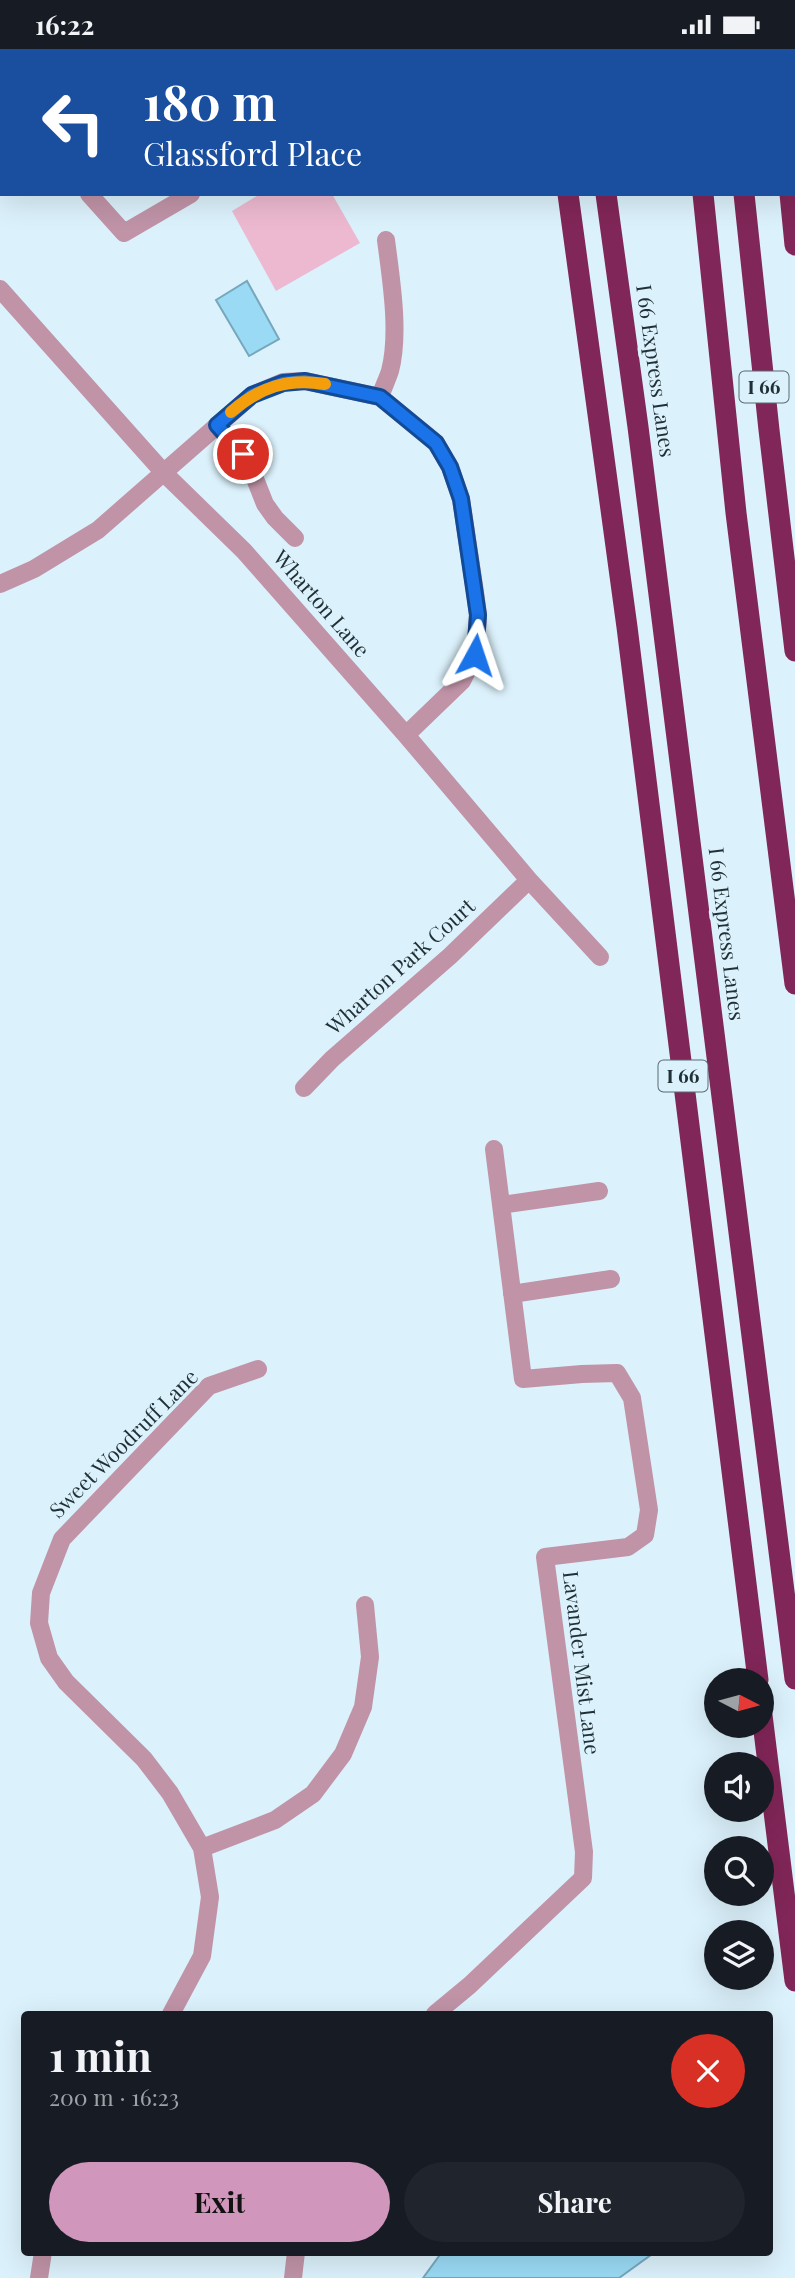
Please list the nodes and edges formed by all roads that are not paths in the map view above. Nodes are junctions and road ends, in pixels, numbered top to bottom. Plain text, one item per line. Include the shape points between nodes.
1 (91, 196) edge
2 (188, 196) edge
3 (568, 196) edge
4 (608, 196) edge
5 (703, 196) edge
6 (744, 196) edge
7 (790, 196) edge
8 (386, 240) dead end
9 (795, 245) edge
10 (0, 289) edge
11 (380, 397) junction
12 (217, 425) junction
13 (164, 473) junction
14 (295, 538) dead end
15 (786, 579) junction
16 (0, 584) edge
17 (795, 629) edge
18 (795, 650) edge
19 (406, 734) junction
20 (529, 880) junction
21 (600, 957) dead end
22 (795, 984) edge
23 (304, 1088) dead end
24 (494, 1149) dead end
25 (599, 1191) dead end
26 (501, 1205) junction
27 (611, 1279) dead end
28 (512, 1294) junction
29 (258, 1369) dead end
30 (365, 1605) dead end
31 (757, 1668) edge
32 (795, 1679) edge
33 (765, 1738) edge
34 (202, 1847) junction
35 (795, 1981) edge
36 (174, 2011) edge
37 (439, 2011) edge
38 (42, 2256) edge
39 (296, 2256) edge
40 (39, 2278) edge
41 (293, 2278) edge

1 - 2 street via 124,233
3 - 31 highway, I 66 via 627,627
4 - 32 highway, I 66 Express Lanes
5 - 22 highway via 738,527
6 - 15 highway, I 66
7 - 9 highway
8 - 11 street via 393,340 390,370
10 - 13 street, Wharton Lane
11 - 12 street via 305,381 283,383 252,395
11 - 19 street via 436,443 450,467 461,499 478,615 475,655 462,681
12 - 13 street
12 - 14 street via 248,461 265,504
13 - 16 street via 87,537
13 - 19 street, Wharton Lane via 244,551
15 - 17 highway
15 - 18 highway, I 66
19 - 20 street, Wharton Lane
20 - 21 street, Wharton Lane
20 - 23 street, Wharton Park Court
24 - 26 street, Lavander Mist Lane
25 - 26 street
26 - 28 street, Lavander Mist Lane
27 - 28 street
28 - 37 street, Lavander Mist Lane via 523,1379 617,1373 632,1398 649,1510 645,1535 628,1547 545,1557 584,1852 583,1878
29 - 34 street, Sweet Woodruff Lane via 209,1385 62,1539 40,1596 39,1623 49,1658 66,1682 144,1759
30 - 34 street via 370,1657 363,1707 343,1754 313,1794 275,1820
33 - 35 highway
34 - 36 street, Sweet Woodruff Lane via 210,1897 202,1956
38 - 40 street
39 - 41 street

